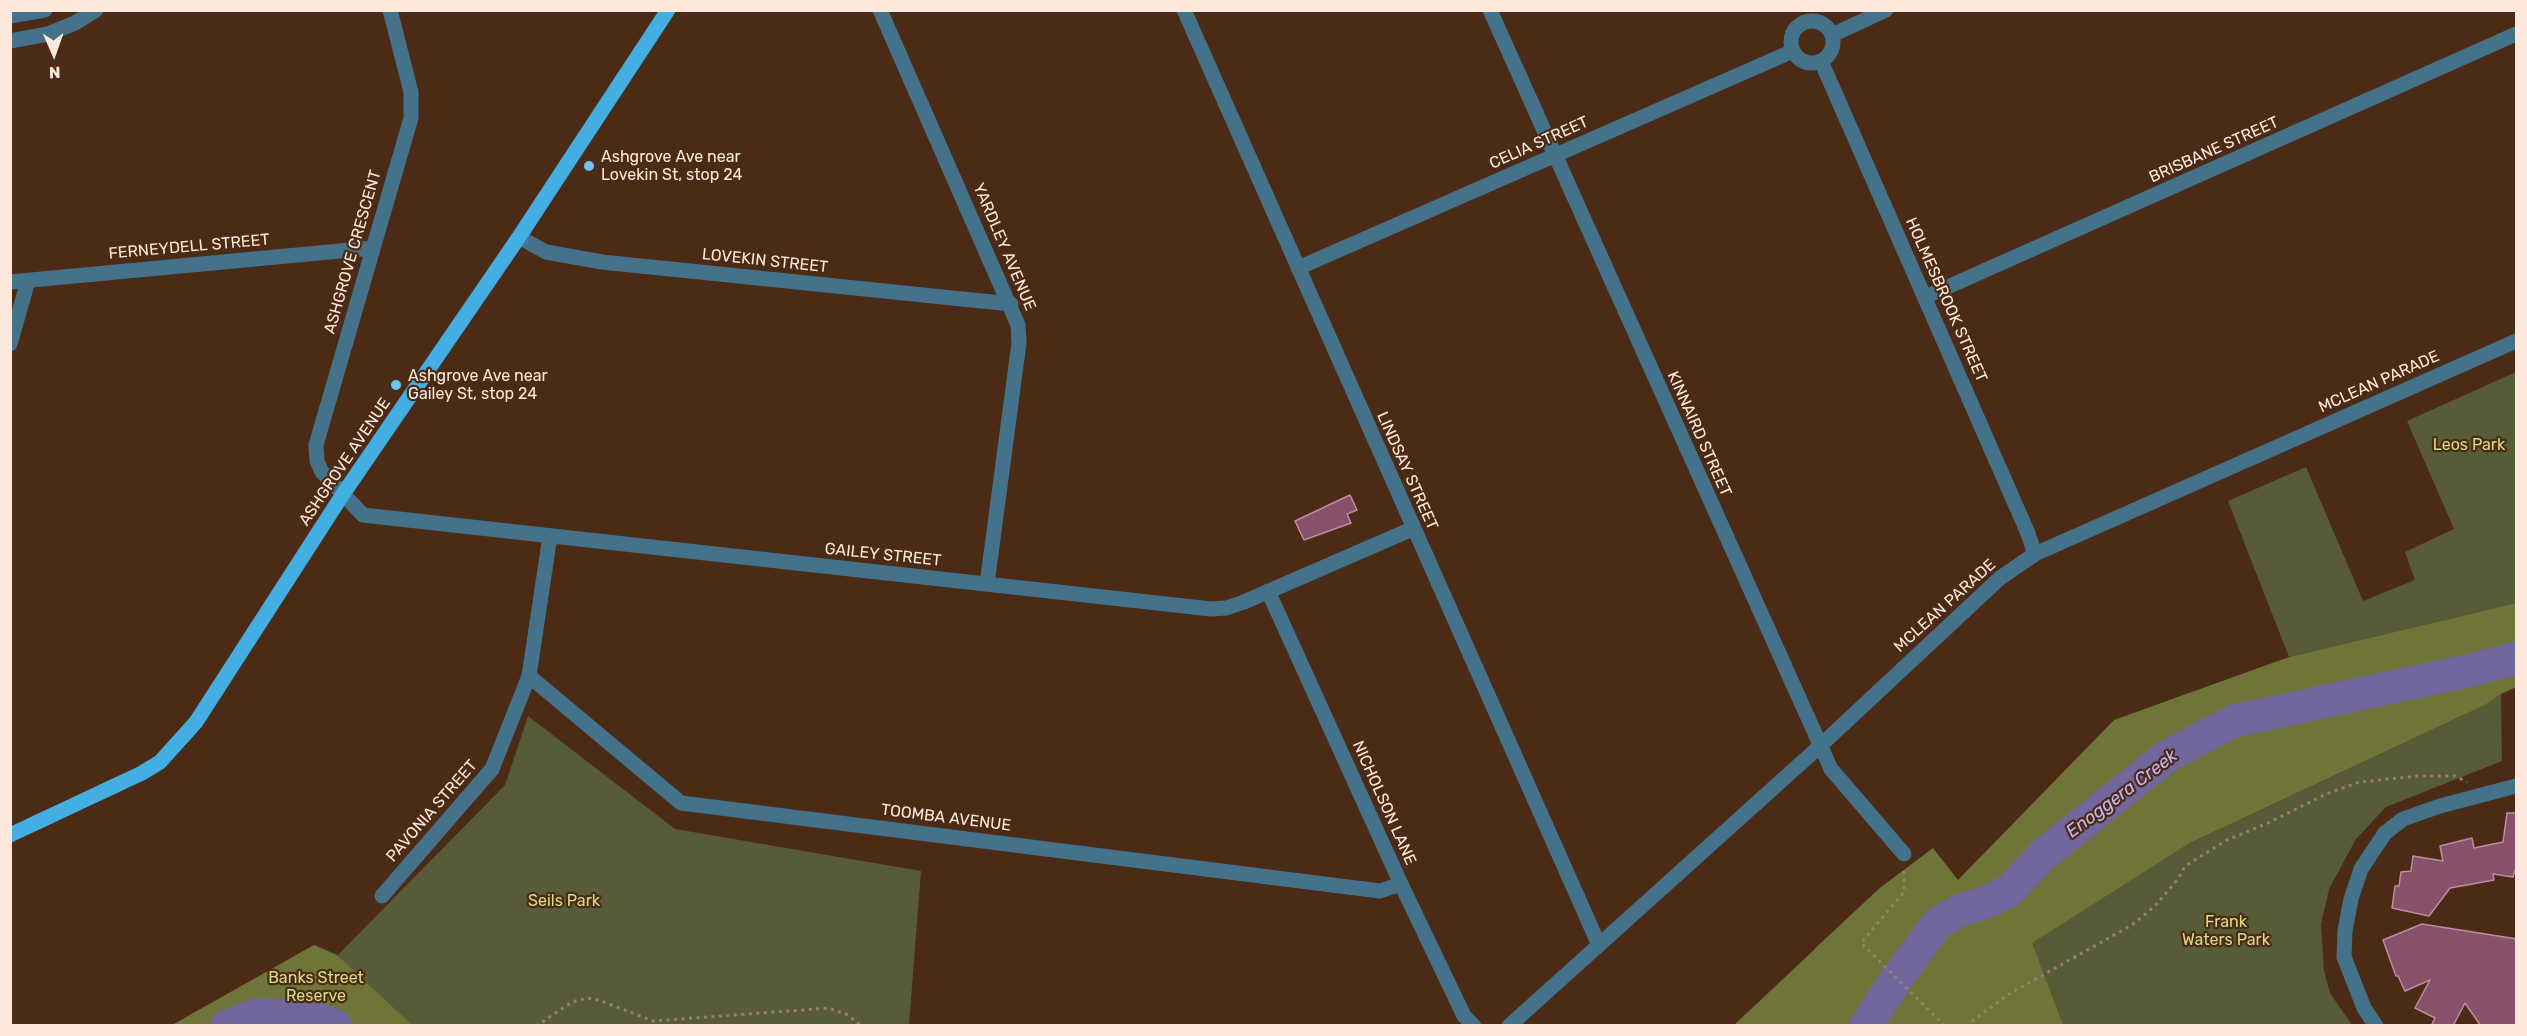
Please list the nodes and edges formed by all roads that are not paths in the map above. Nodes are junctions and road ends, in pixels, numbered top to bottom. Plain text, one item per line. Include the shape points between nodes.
1 (45, 10) edge
2 (96, 10) edge
3 (390, 10) edge
4 (668, 10) edge
5 (880, 10) edge
6 (1184, 10) edge
7 (1490, 10) edge
8 (1886, 10) edge
9 (10, 16) edge
10 (1799, 17) edge
11 (2517, 34) edge
12 (1832, 35) junction
13 (10, 41) edge
14 (1793, 51) junction
15 (1821, 61) junction
16 (1555, 156) junction
17 (519, 237) junction
18 (372, 248) junction
19 (1298, 268) junction
20 (28, 281) junction
21 (10, 282) edge
22 (1925, 297) junction
23 (1011, 304) junction
24 (2517, 341) edge
25 (10, 344) edge
26 (343, 494) junction
27 (1412, 528) junction
28 (550, 536) junction
29 (2035, 554) junction
30 (987, 584) junction
31 (1268, 591) junction
32 (529, 676) junction
33 (1820, 746) junction
34 (2517, 786) edge
35 (10, 835) edge
36 (1904, 854) road end
37 (1401, 884) junction
38 (382, 896) dead end
39 (1599, 945) junction
40 (1474, 1026) edge
41 (1509, 1026) edge
42 (2376, 1026) edge

1 - 9 street
2 - 13 street via 48,34
3 - 18 street, ASHGROVE CRESCENT via 411,92 411,118
4 - 17 main road, ASHGROVE AVENUE
5 - 23 street, YARDLEY AVENUE
6 - 19 street, LINDSAY STREET
7 - 16 street, KINNAIRD STREET
8 - 12 street
10 - 12 street via 1819,22
10 - 14 street via 1792,36
11 - 22 street, BRISBANE STREET
12 - 15 street via 1831,52
14 - 15 street via 1806,62
14 - 16 street, CELIA STREET
15 - 22 street, HOLMESBROOK STREET
16 - 19 street, CELIA STREET
16 - 33 street, KINNAIRD STREET
17 - 23 street, LOVEKIN STREET via 546,252 602,262
17 - 26 main road, ASHGROVE AVENUE
18 - 20 street, FERNEYDELL STREET
18 - 26 street, ASHGROVE CRESCENT via 316,445 316,461 322,472
19 - 27 street, LINDSAY STREET
20 - 21 street, FERNEYDELL STREET
20 - 25 street
22 - 29 street, HOLMESBROOK STREET
23 - 30 street, YARDLEY AVENUE via 1019,343
24 - 29 street, MCLEAN PARADE
26 - 28 street, GAILEY STREET via 363,515
26 - 35 main road, ASHGROVE AVENUE via 196,722 176,746 142,773
27 - 31 street, GAILEY STREET
27 - 39 street, LINDSAY STREET
28 - 30 street, GAILEY STREET
28 - 32 street, PAVONIA STREET
29 - 33 street, MCLEAN PARADE via 2000,578
30 - 31 street, GAILEY STREET via 1211,609 1226,608
31 - 37 street, NICHOLSON LANE
32 - 37 street, TOOMBA AVENUE via 681,802 1380,891
32 - 38 street, PAVONIA STREET via 492,769
33 - 36 street, KINNAIRD STREET via 1831,770
33 - 39 street, MCLEAN PARADE
34 - 42 street via 2403,819 2385,833 2361,869 2351,899 2344,957 2364,1008
37 - 40 street, NICHOLSON LANE via 1464,1016
39 - 41 street, MCLEAN PARADE

